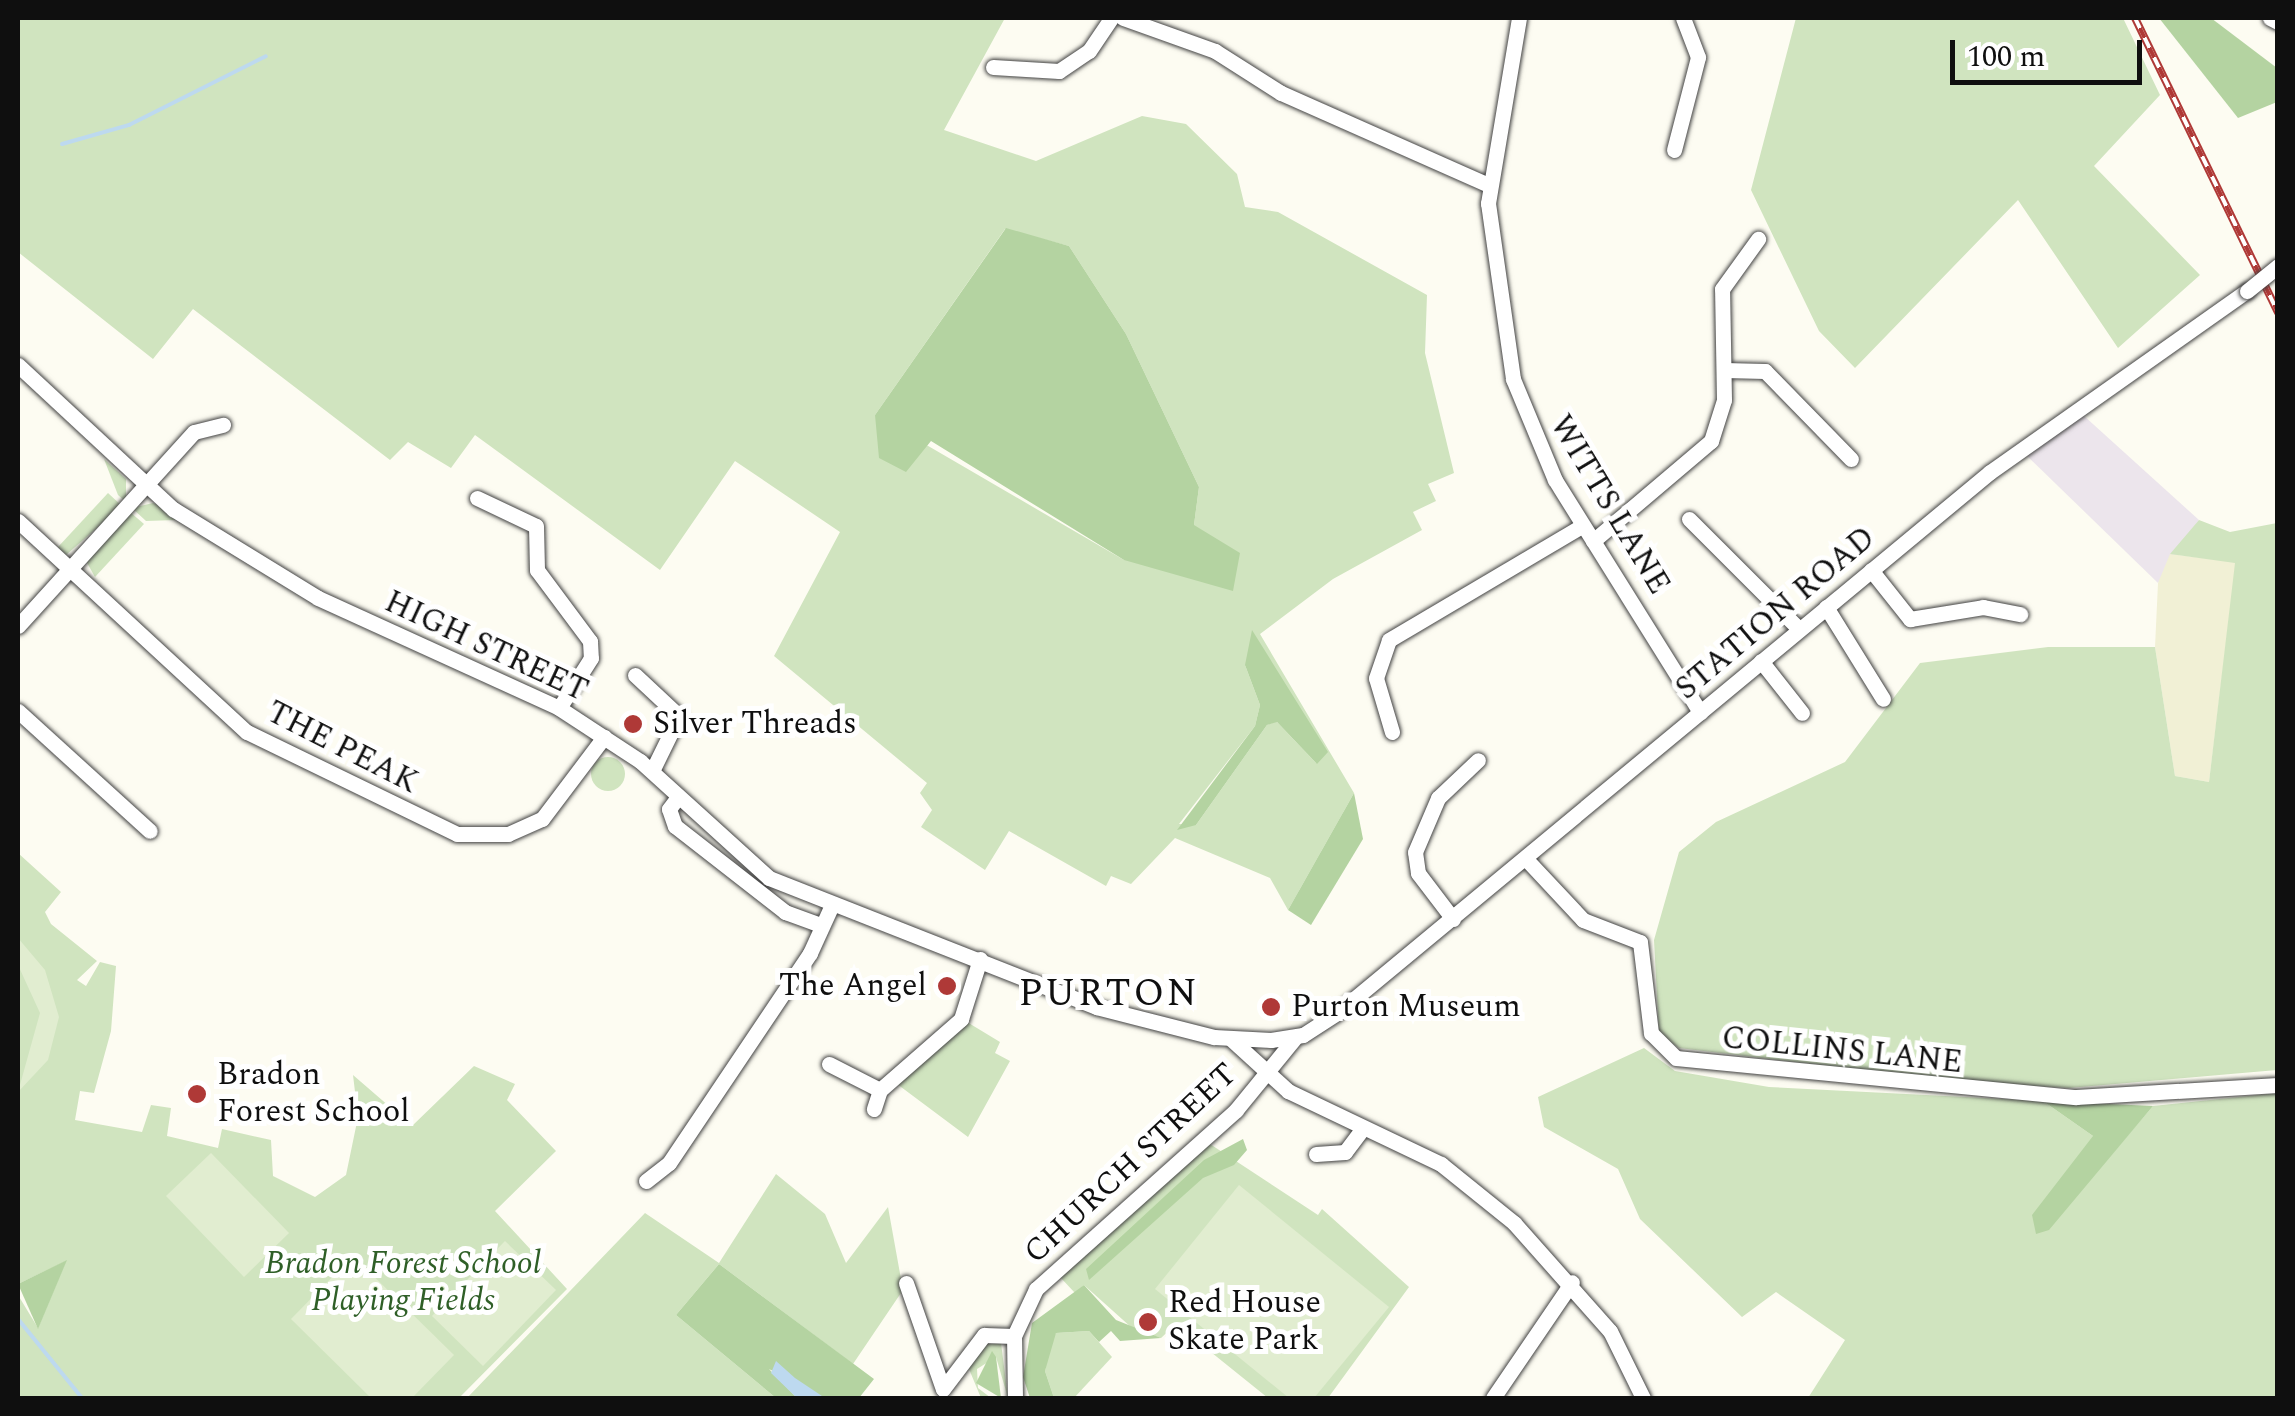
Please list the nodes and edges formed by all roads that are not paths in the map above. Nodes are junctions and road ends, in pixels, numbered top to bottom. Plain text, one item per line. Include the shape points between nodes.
1 (1111, 18) edge
2 (1123, 18) edge
3 (1519, 18) edge
4 (1684, 18) edge
5 (2270, 18) edge
6 (2278, 22) edge
7 (993, 68) dead end
8 (1674, 150) dead end
9 (1489, 184) junction
10 (1758, 240) dead end
11 (2278, 266) edge
12 (18, 365) edge
13 (1724, 370) junction
14 (223, 424) dead end
15 (1851, 459) dead end
16 (146, 486) junction
17 (476, 498) dead end
18 (1688, 518) dead end
19 (18, 521) edge
20 (1582, 526) junction
21 (1593, 541) junction
22 (69, 569) junction
23 (1871, 570) junction
24 (1826, 607) junction
25 (2020, 614) dead end
26 (18, 626) edge
27 (1799, 629) junction
28 (1761, 661) junction
29 (635, 674) dead end
30 (1883, 699) dead end
31 (559, 708) junction
32 (18, 711) edge
33 (1700, 712) junction
34 (1802, 713) dead end
35 (1392, 732) dead end
36 (604, 737) junction
37 (1478, 760) dead end
38 (652, 772) junction
39 (678, 797) junction
40 (150, 832) dead end
41 (1526, 860) junction
42 (832, 905) junction
43 (1453, 920) junction
44 (818, 924) junction
45 (980, 958) junction
46 (1324, 1023) joint
47 (1294, 1038) junction
48 (1232, 1040) junction
49 (829, 1064) dead end
50 (1268, 1076) junction
51 (2278, 1084) edge
52 (880, 1090) junction
53 (874, 1109) dead end
54 (1363, 1128) junction
55 (1316, 1154) dead end
56 (646, 1181) dead end
57 (1572, 1282) junction
58 (906, 1283) dead end
59 (1014, 1336) junction
60 (1015, 1398) edge
61 (1493, 1398) edge
62 (1643, 1398) edge

1 - 7 street via 1089,51 1059,71
2 - 9 street via 1215,51 1281,92
3 - 9 street, WITTS LANE
4 - 8 street via 1698,57 1673,128
5 - 6 street
9 - 20 street, WITTS LANE via 1489,251 1514,380 1538,448
10 - 13 street via 1722,289
11 - 23 street, STATION ROAD, bridge via 2006,459
12 - 16 street, HIGH STREET
13 - 15 street via 1765,372
13 - 21 street via 1707,448
14 - 16 street via 206,417
16 - 22 street
16 - 31 street, HIGH STREET via 318,598
17 - 31 street via 536,526 537,570 590,641 591,658
18 - 27 street
19 - 22 street, THE PEAK
20 - 21 street, WITTS LANE
20 - 35 street via 1386,644 1376,678
21 - 33 street, WITTS LANE
22 - 26 street
22 - 36 street, THE PEAK via 247,732 457,834 508,834 542,819
23 - 24 street, STATION ROAD
23 - 25 street via 1910,619 1983,607
24 - 27 street, STATION ROAD
24 - 30 street
27 - 28 street, STATION ROAD
28 - 33 street, STATION ROAD
28 - 34 street
29 - 38 street via 679,716
31 - 36 street, HIGH STREET
32 - 40 street
33 - 41 street, STATION ROAD
36 - 38 street, HIGH STREET
37 - 43 street via 1438,798 1415,852 1418,874
38 - 39 street, HIGH STREET
39 - 42 street, HIGH STREET via 746,862
39 - 44 street via 669,808 675,826 785,912
41 - 43 street, STATION ROAD
41 - 51 street, COLLINS LANE via 1584,920 1640,942 1651,1033 1676,1058 2076,1097
42 - 44 street
42 - 45 street, HIGH STREET
43 - 46 street, STATION ROAD
44 - 56 street via 810,953 666,1168
45 - 48 street, HIGH STREET via 1096,1007
45 - 52 street via 961,1019
46 - 47 street, HIGH STREET
47 - 48 street, HIGH STREET
47 - 50 street, CHURCH STREET
48 - 50 street
49 - 52 street
50 - 54 street
50 - 59 street, CHURCH STREET via 1042,1282
52 - 53 street
54 - 55 street via 1344,1152
54 - 57 street via 1456,1175
57 - 61 street
57 - 62 street via 1610,1331
58 - 59 street via 943,1390 984,1335
59 - 60 street, CHURCH STREET

